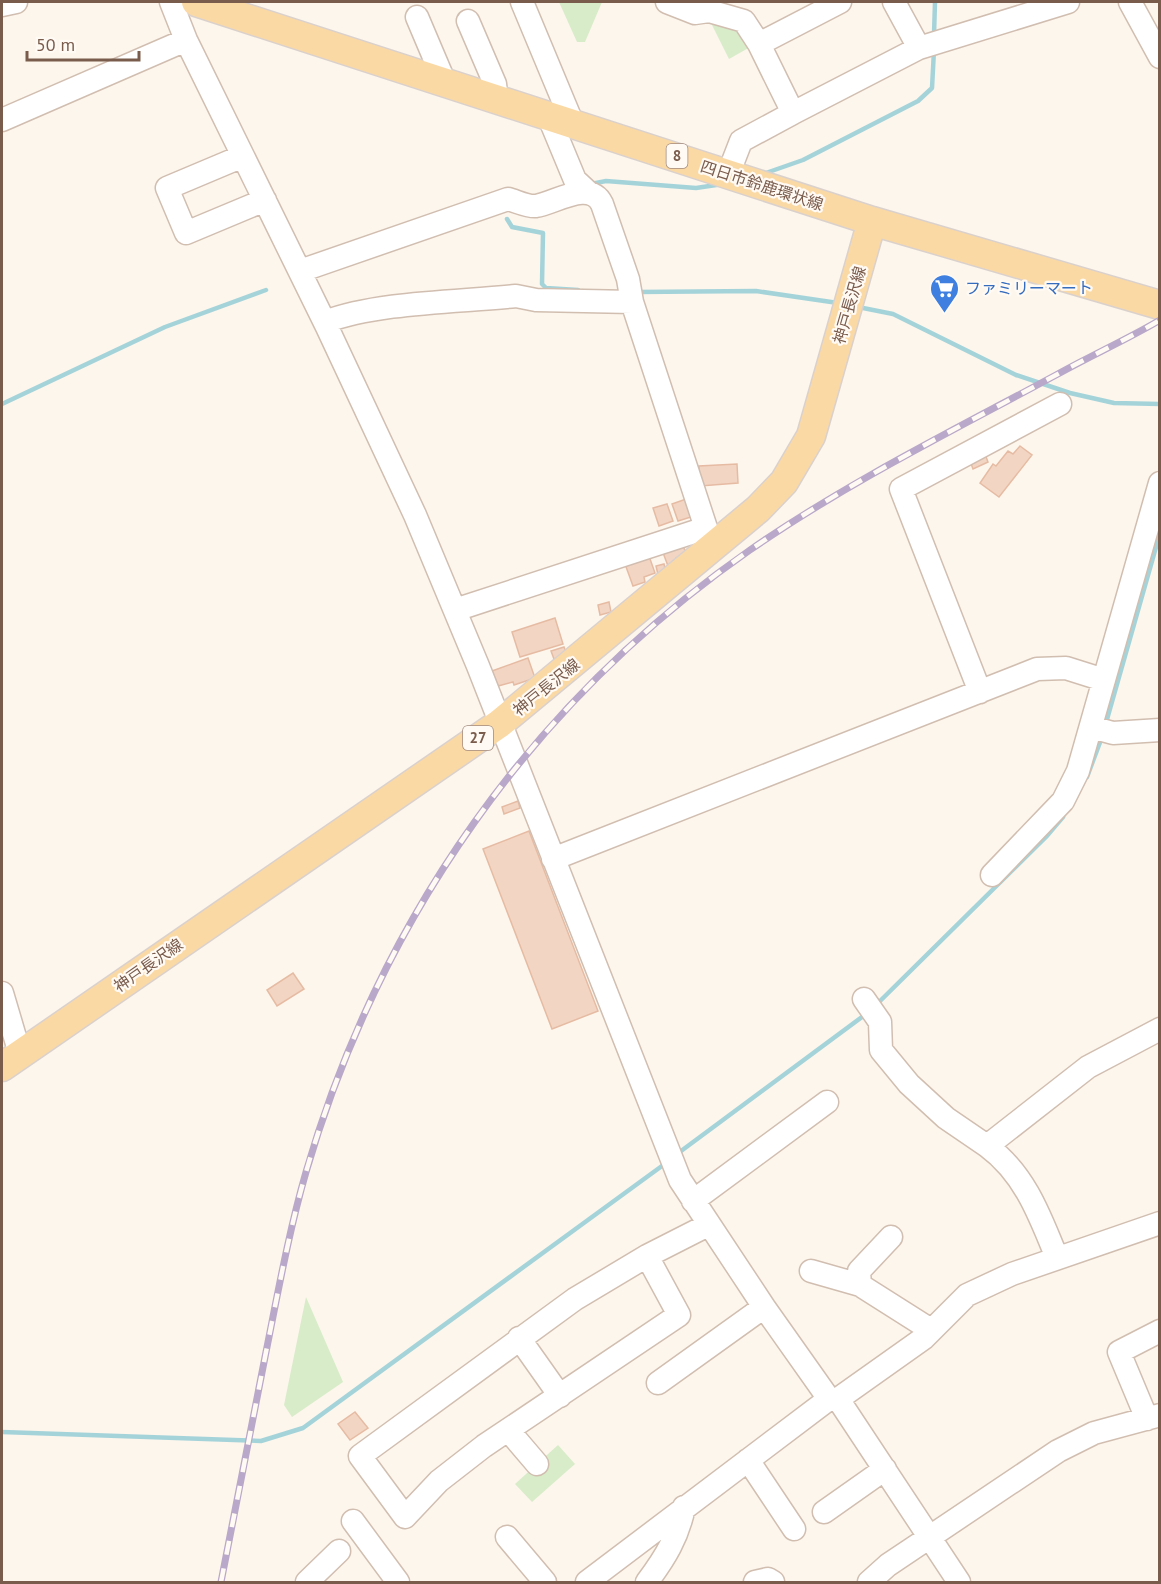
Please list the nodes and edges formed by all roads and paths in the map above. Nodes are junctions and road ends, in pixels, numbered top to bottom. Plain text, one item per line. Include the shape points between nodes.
1 (16, 2) edge
2 (171, 2) edge
3 (196, 2) edge
4 (522, 2) edge
5 (667, 2) edge
6 (840, 2) edge
7 (894, 2) edge
8 (1068, 2) edge
9 (1130, 2) edge
10 (2, 5) edge
11 (417, 17) dead end
12 (468, 21) dead end
13 (186, 40) junction
14 (759, 44) junction
15 (930, 44) junction
16 (1160, 57) edge
17 (446, 83) junction
18 (497, 100) junction
19 (793, 113) junction
20 (560, 118) junction
21 (2, 120) edge
22 (243, 156) junction
23 (729, 172) junction
24 (584, 188) junction
25 (265, 200) junction
26 (873, 221) junction
27 (300, 271) junction
28 (631, 295) junction
29 (1160, 305) edge
30 (325, 322) junction
31 (1060, 404) dead end
32 (1160, 483) edge
33 (710, 538) junction
34 (455, 610) junction
35 (1104, 680) junction
36 (980, 692) junction
37 (499, 724) junction
38 (1099, 729) junction
39 (1160, 730) edge
40 (553, 860) junction
41 (992, 874) dead end
42 (2, 993) edge
43 (864, 999) dead end
44 (1160, 1029) edge
45 (11, 1060) edge
46 (827, 1102) dead end
47 (987, 1146) junction
48 (693, 1201) junction
49 (1160, 1223) edge
50 (708, 1225) junction
51 (891, 1237) dead end
52 (647, 1256) junction
53 (1057, 1258) junction
54 (811, 1271) dead end
55 (860, 1285) junction
56 (764, 1307) junction
57 (931, 1330) junction
58 (1160, 1331) edge
59 (519, 1338) junction
60 (658, 1383) dead end
61 (560, 1396) junction
62 (834, 1399) junction
63 (1153, 1417) edge
64 (508, 1430) junction
65 (748, 1460) junction
66 (537, 1464) dead end
67 (885, 1469) junction
68 (684, 1507) junction
69 (824, 1512) dead end
70 (353, 1521) dead end
71 (794, 1529) dead end
72 (930, 1537) junction
73 (507, 1538) dead end
74 (339, 1551) dead end
75 (307, 1582) edge
76 (398, 1582) edge
77 (545, 1582) edge
78 (587, 1582) edge
79 (647, 1582) edge
80 (755, 1582) edge
81 (772, 1582) edge
82 (869, 1582) edge
83 (958, 1582) edge

1 - 10 street
2 - 13 street
3 - 17 main road, 四日市鈴鹿環状線 / 8
4 - 20 street
5 - 14 street via 695,13 709,11 744,21
6 - 14 street
7 - 15 street
8 - 15 street
9 - 16 street
11 - 17 street
12 - 18 street via 495,84
13 - 21 street
13 - 22 street
14 - 19 street
15 - 19 street
17 - 18 main road, 四日市鈴鹿環状線 / 8
18 - 20 main road, 四日市鈴鹿環状線 / 8
19 - 23 street via 741,141
20 - 23 main road, 四日市鈴鹿環状線 / 8
20 - 24 street
22 - 25 street
22 - 25 street via 167,188 186,233
23 - 26 main road, 四日市鈴鹿環状線 / 8
24 - 27 street via 534,207 508,199
24 - 28 street via 602,204
25 - 27 street
26 - 29 main road, 四日市鈴鹿環状線 / 8
26 - 33 main road, 神戸長沢線 / 27 via 812,436 784,482 764,502
27 - 30 street
28 - 30 street via 536,300 516,296 372,310
28 - 33 street
30 - 34 street
31 - 36 street via 901,489
32 - 35 street
33 - 34 street
33 - 37 main road, 神戸長沢線 / 27
34 - 37 street
35 - 36 street via 1066,668 1038,669
35 - 38 street
36 - 40 street
37 - 40 street
37 - 45 main road, 神戸長沢線 / 27
38 - 39 street
38 - 41 street via 1063,801
40 - 48 street via 675,1169
42 - 45 street
43 - 47 street via 880,1022 881,1050 909,1084 946,1118
44 - 47 street via 1088,1067
46 - 48 street
47 - 53 street via 1004,1159 1031,1196
48 - 50 street
49 - 53 street
50 - 52 street
50 - 56 street
51 - 55 street via 859,1271
52 - 59 street
52 - 61 street via 678,1315
53 - 57 street via 967,1295
54 - 55 street
55 - 57 street
56 - 60 street
56 - 62 street
57 - 62 street
58 - 63 street via 1119,1352
59 - 61 street
59 - 64 street via 360,1456 405,1517 439,1482
61 - 64 street
62 - 65 street
62 - 67 street
63 - 72 street via 1094,1433 1058,1451
64 - 66 street
65 - 68 street
65 - 71 street
67 - 69 street
67 - 72 street
68 - 78 street
68 - 79 street via 680,1529 668,1554
70 - 76 street
72 - 82 street
72 - 83 street
73 - 77 street
74 - 75 street
80 - 81 street via 768,1578

